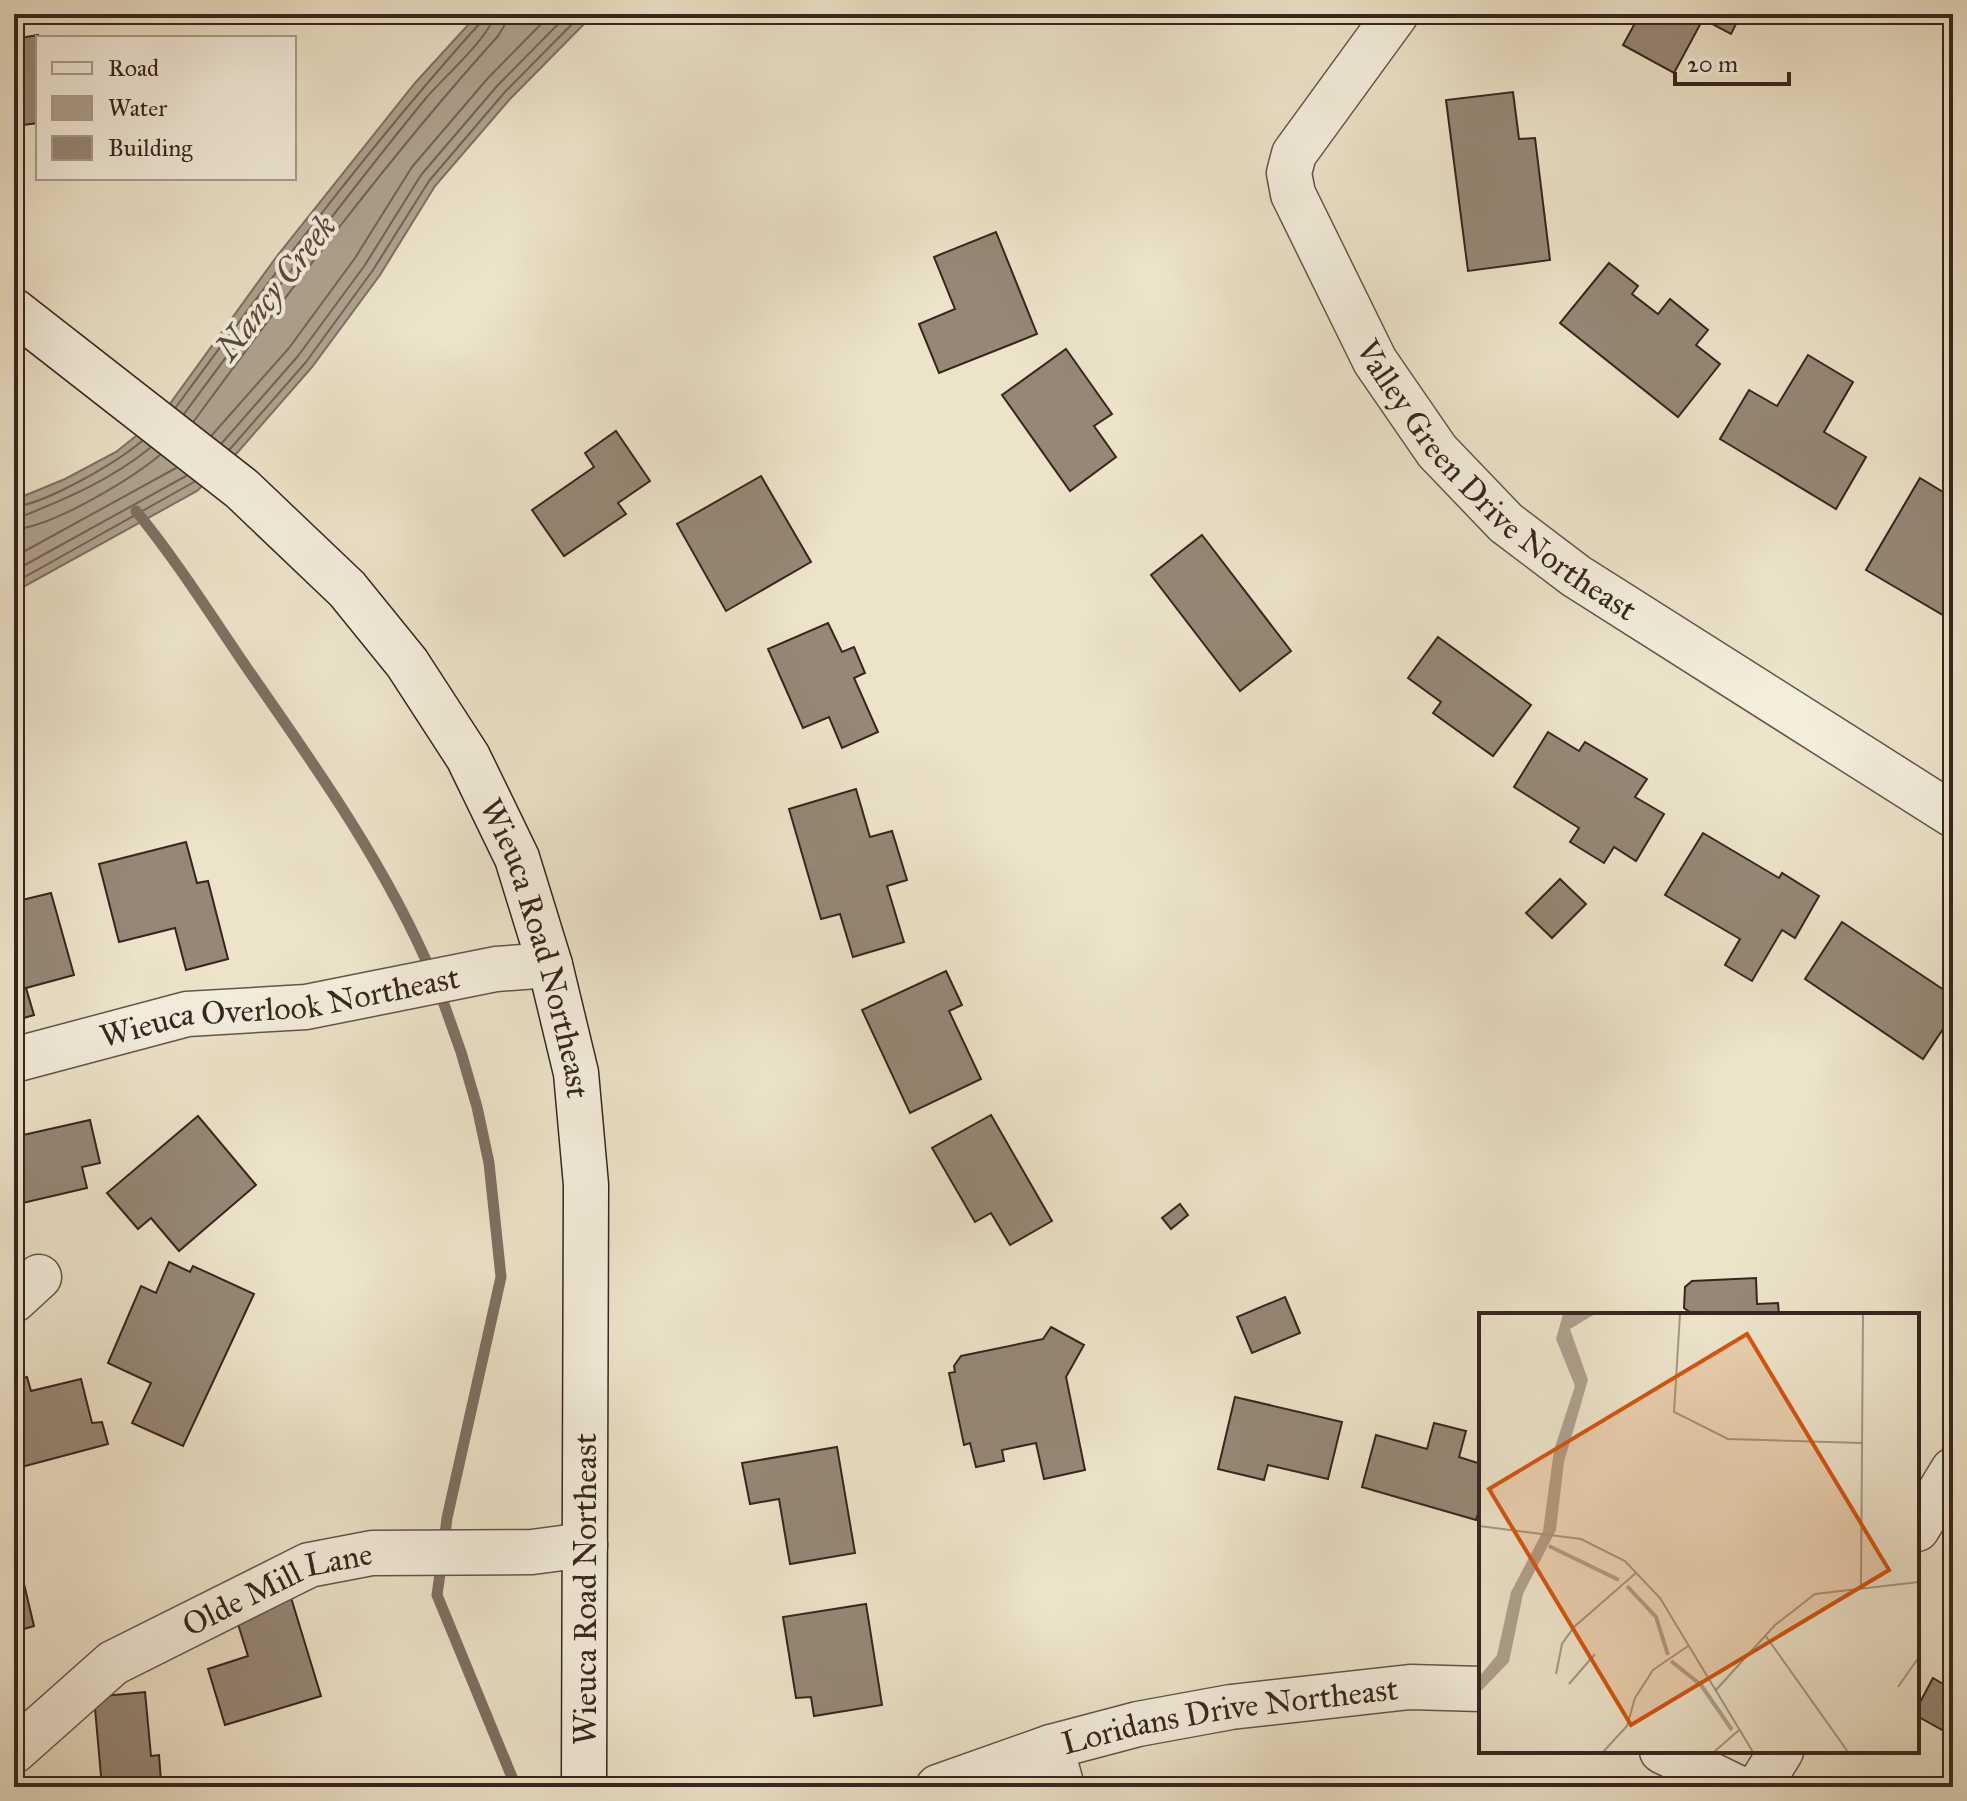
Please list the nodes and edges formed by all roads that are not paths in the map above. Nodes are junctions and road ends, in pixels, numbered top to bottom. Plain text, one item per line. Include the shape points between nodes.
1 (1396, 14) edge
2 (14, 311) edge
3 (1953, 815) edge
4 (550, 965) junction
5 (14, 1060) edge
6 (1953, 1470) edge
7 (1919, 1526) edge
8 (585, 1545) junction
9 (1479, 1689) edge
10 (14, 1751) edge
11 (1666, 1753) edge
12 (1780, 1753) edge
13 (1056, 1767) edge
14 (584, 1787) edge
15 (938, 1787) edge
16 (1736, 1787) edge
17 (1759, 1787) edge

1 - 3 street, Valley Green Drive Northeast via 1294,154 1289,173 1293,194 1375,361 1437,451 1506,523 1576,576
2 - 4 street, Wieuca Road Northeast via 242,489 347,589 407,663 468,757 517,858
4 - 5 street, Wieuca Overlook Northeast via 496,969 319,1005 187,1014
4 - 8 street, Wieuca Road Northeast via 576,1073 586,1185
6 - 7 street
8 - 10 street, Olde Mill Lane via 532,1552 372,1553 309,1565 113,1663
8 - 14 street, Wieuca Road Northeast
9 - 13 street, Loridans Drive Northeast via 1410,1687 1231,1707 1138,1724
11 - 16 street
12 - 17 street
13 - 15 street, Loridans Drive Northeast

